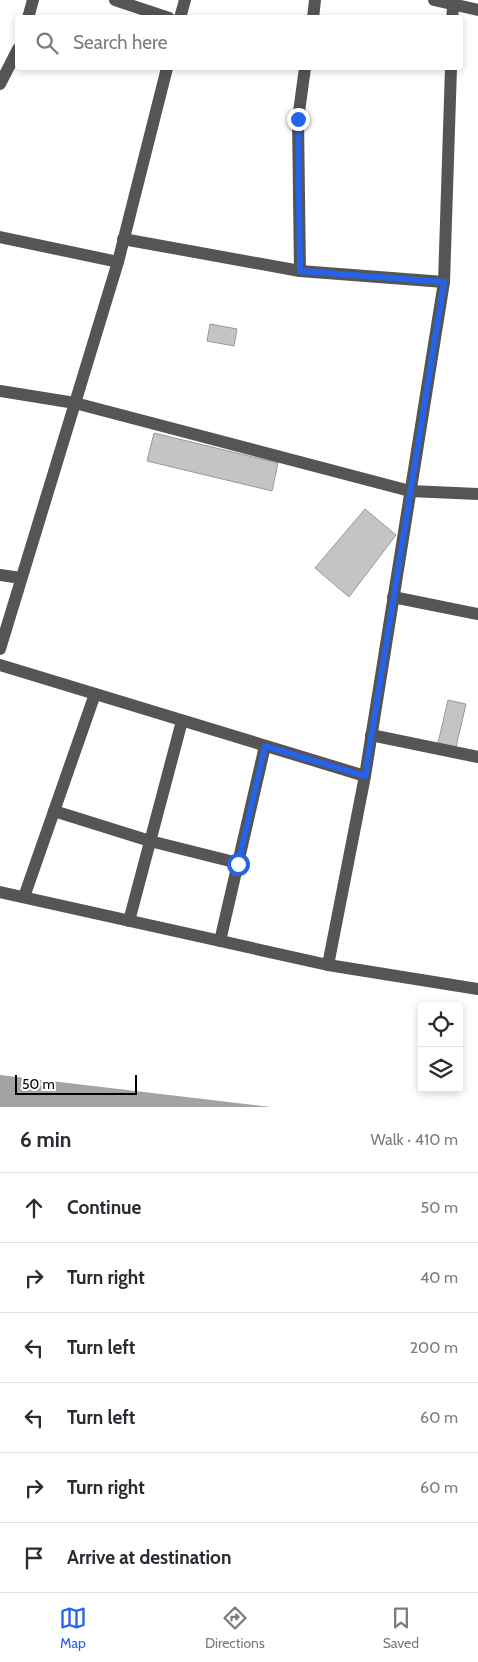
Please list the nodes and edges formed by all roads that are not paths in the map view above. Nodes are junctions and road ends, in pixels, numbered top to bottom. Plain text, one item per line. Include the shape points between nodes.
1 (33, 0) edge
2 (115, 0) edge
3 (184, 0) edge
4 (315, 0) edge
5 (434, 0) edge
6 (453, 7) edge
7 (478, 10) edge
8 (29, 15) edge
9 (160, 15) edge
10 (181, 15) edge
11 (313, 15) edge
12 (15, 55) edge
13 (166, 70) edge
14 (305, 70) edge
15 (451, 70) edge
16 (0, 84) edge
17 (0, 236) edge
18 (123, 239) junction
19 (118, 262) junction
20 (300, 271) junction
21 (444, 282) junction
22 (0, 391) edge
23 (75, 403) junction
24 (410, 491) junction
25 (478, 494) edge
26 (0, 575) edge
27 (21, 578) junction
28 (393, 597) junction
29 (478, 614) edge
30 (0, 649) edge
31 (0, 665) edge
32 (95, 694) junction
33 (182, 721) junction
34 (370, 735) junction
35 (265, 746) junction
36 (478, 757) edge
37 (365, 776) junction
38 (54, 812) junction
39 (150, 841) junction
40 (238, 864) junction
41 (0, 892) edge
42 (24, 897) junction
43 (129, 921) junction
44 (220, 941) junction
45 (328, 965) junction
46 (478, 990) edge

1 - 8 street
2 - 9 street
3 - 10 street
4 - 11 street
5 - 6 street
6 - 7 street
12 - 16 street
13 - 18 street
14 - 20 street via 298,119
15 - 21 street
17 - 19 street
18 - 19 street
18 - 20 street
19 - 23 street
20 - 21 street
21 - 24 street
22 - 23 street
23 - 24 street
23 - 27 street
24 - 25 street
24 - 28 street
26 - 27 street
27 - 30 street
28 - 29 street
28 - 34 street
31 - 32 street
32 - 33 street
32 - 38 street
33 - 35 street
33 - 39 street
34 - 36 street
34 - 37 street
35 - 37 street
35 - 40 street
37 - 45 street
38 - 39 street
38 - 42 street
39 - 40 street
39 - 43 street
40 - 44 street
41 - 42 street
42 - 43 street
43 - 44 street
44 - 45 street
45 - 46 street

